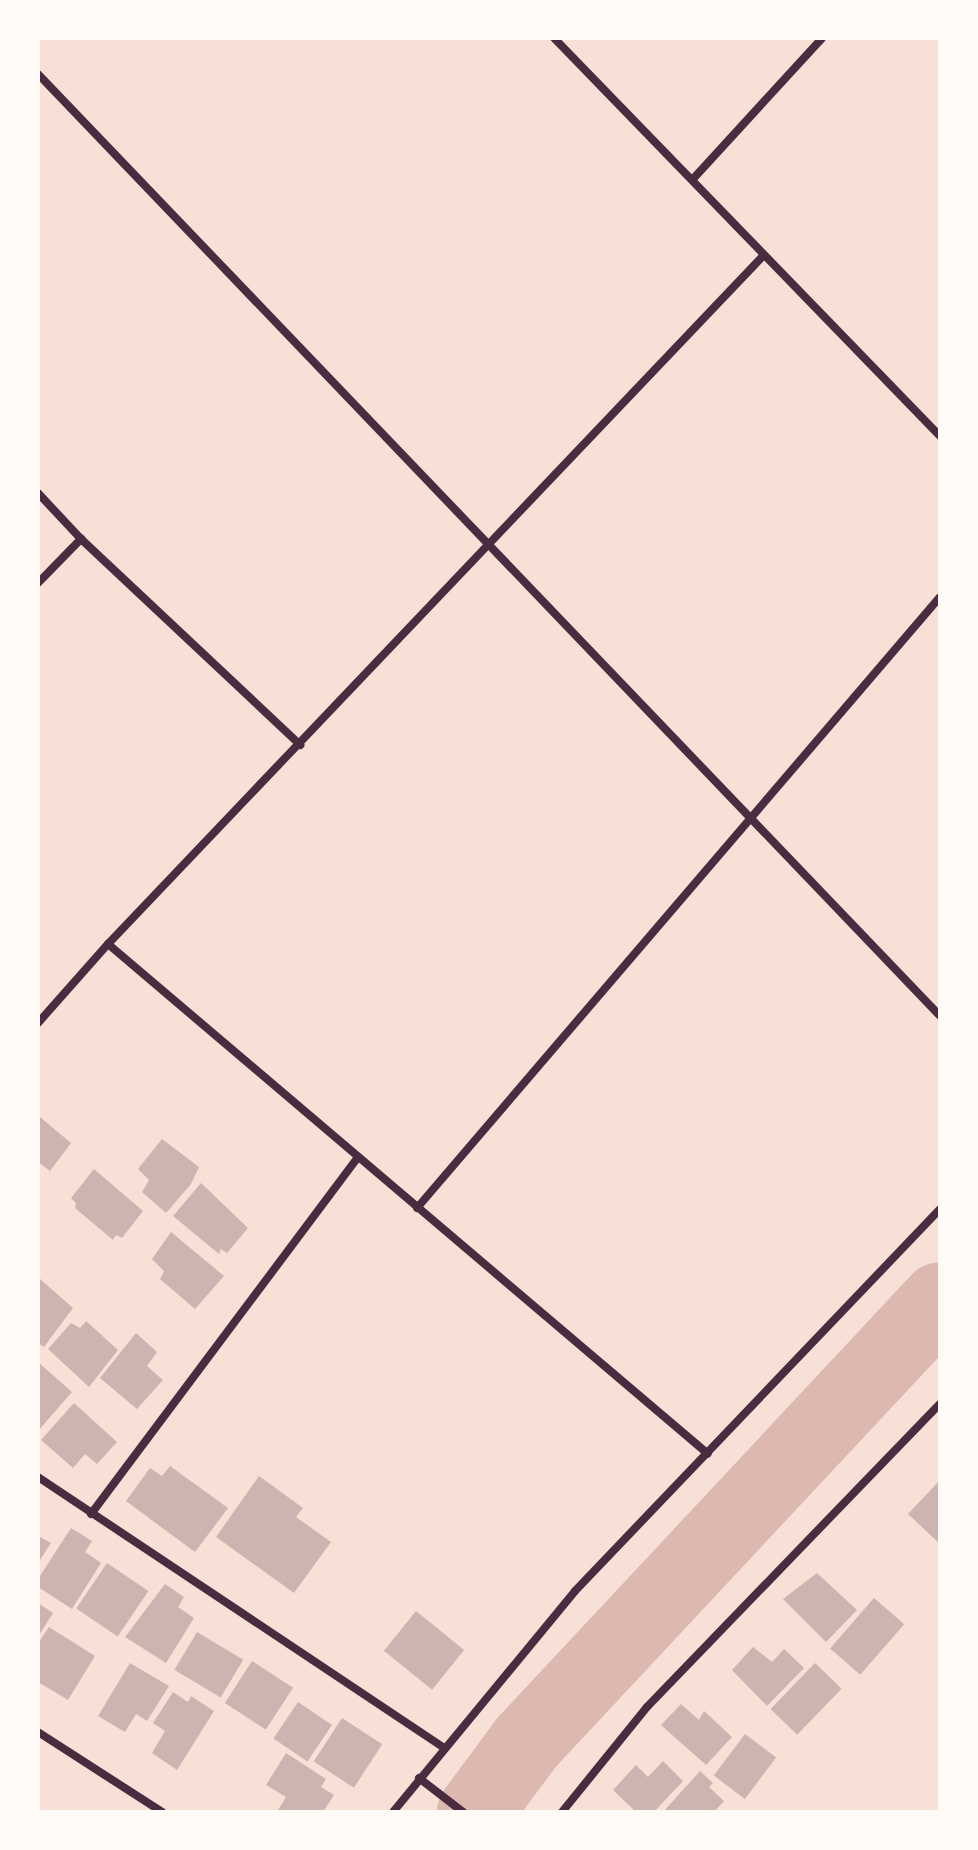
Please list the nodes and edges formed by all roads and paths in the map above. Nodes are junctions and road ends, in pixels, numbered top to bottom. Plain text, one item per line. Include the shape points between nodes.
1 (554, 38) edge
2 (822, 38) edge
3 (38, 74) edge
4 (693, 179) junction
5 (764, 255) junction
6 (940, 436) edge
7 (38, 493) edge
8 (81, 539) junction
9 (490, 543) junction
10 (38, 583) edge
11 (940, 597) edge
12 (300, 745) junction
13 (753, 819) junction
14 (108, 944) junction
15 (940, 1016) edge
16 (38, 1023) edge
17 (358, 1157) junction
18 (417, 1208) junction
19 (940, 1209) edge
20 (940, 1404) edge
21 (708, 1454) junction
22 (38, 1477) edge
23 (91, 1514) junction
24 (38, 1732) edge
25 (443, 1747) junction
26 (419, 1778) junction
27 (162, 1812) edge
28 (393, 1812) edge
29 (463, 1812) edge
30 (562, 1812) edge

1 - 4 street
2 - 4 street
3 - 9 street
4 - 5 street
5 - 6 street
5 - 9 street
7 - 8 street
8 - 10 street
8 - 12 street
9 - 12 street
9 - 13 street
11 - 13 street
12 - 14 street
13 - 15 street
13 - 18 street
14 - 16 street
14 - 17 street
17 - 18 street
17 - 23 street
18 - 21 street
19 - 21 street
20 - 30 street via 647,1707
21 - 25 street via 575,1591
22 - 23 street
23 - 25 street
24 - 27 street
25 - 26 street
26 - 28 street
26 - 29 street

